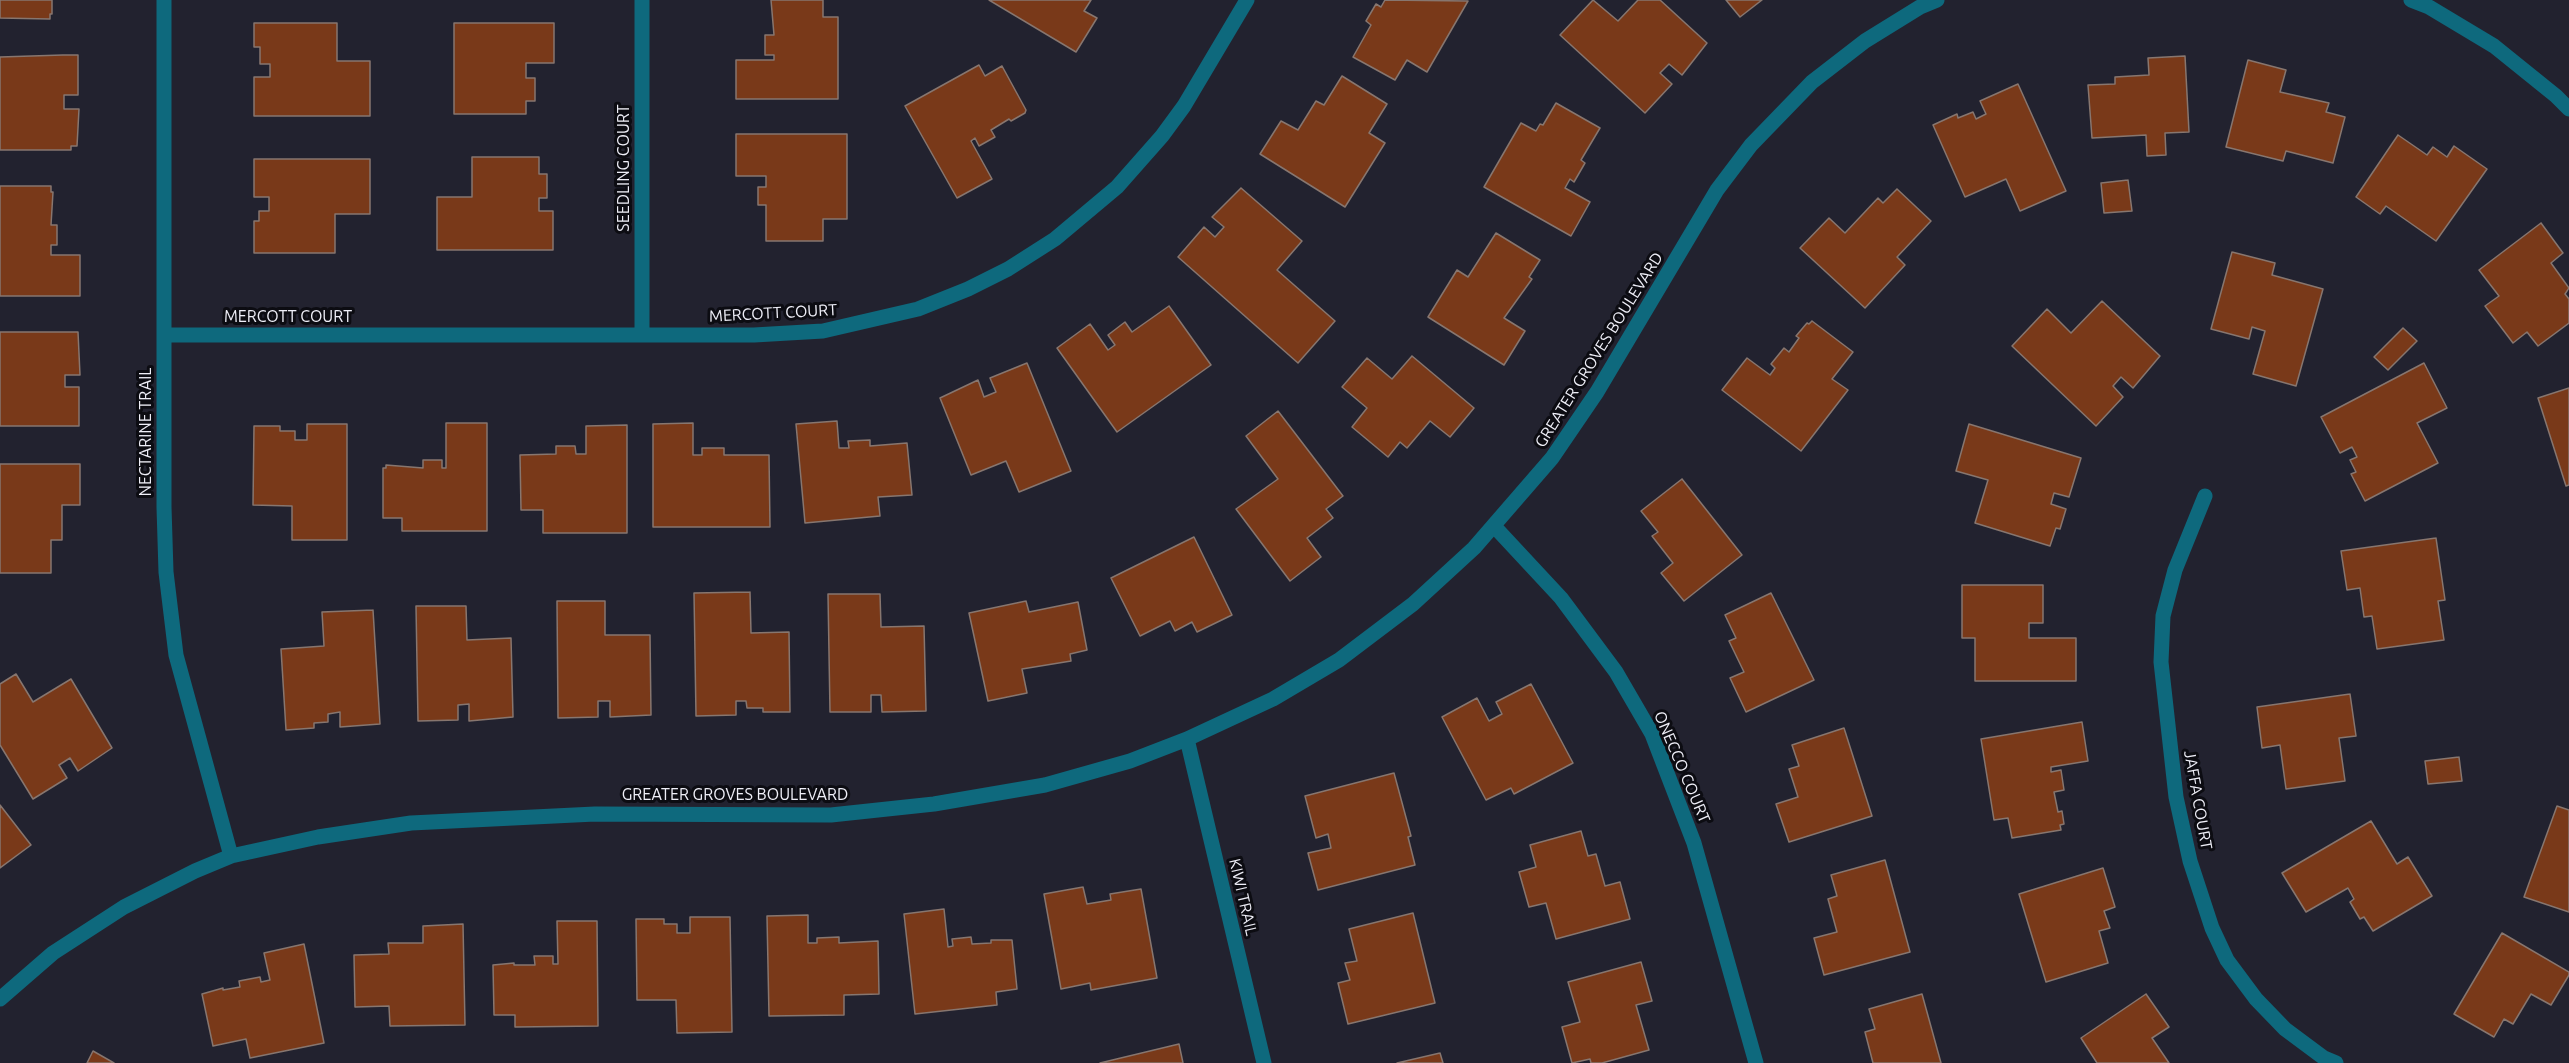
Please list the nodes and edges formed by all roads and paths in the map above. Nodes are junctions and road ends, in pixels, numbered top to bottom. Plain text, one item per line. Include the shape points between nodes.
1 (164, 0) edge
2 (642, 0) edge
3 (1247, 0) edge
4 (1937, 0) edge
5 (2411, 0) edge
6 (2569, 109) edge
7 (164, 335) junction
8 (642, 335) junction
9 (2205, 496) dead end
10 (1494, 526) junction
11 (1187, 739) junction
12 (231, 856) junction
13 (0, 999) edge
14 (1264, 1063) edge
15 (1756, 1063) edge
16 (2336, 1063) edge

1 - 7 street, NECTARINE TRAIL
2 - 8 street, SEEDLING COURT
3 - 8 street, MERCOTT COURT via 1184,106 1117,187 1054,239 1008,268 918,309 823,331
4 - 10 street, GREATER GROVES BOULEVARD via 1865,41 1812,82 1751,145 1717,190 1597,392 1552,458
5 - 6 street via 2494,46
7 - 8 street, MERCOTT COURT
7 - 12 street, NECTARINE TRAIL via 166,572 176,655
9 - 16 street, JAFFA COURT via 2175,570 2163,616 2161,662 2176,797 2190,861 2212,928 2239,976 2285,1029
10 - 11 street, GREATER GROVES BOULEVARD via 1413,604 1339,660 1273,699
10 - 15 street, ONECCO COURT via 1561,598 1616,672 1652,734 1694,843
11 - 12 street, GREATER GROVES BOULEVARD via 1130,761 1044,785 934,804 831,815 595,814 411,823
11 - 14 street, KIWI TRAIL
12 - 13 street, GREATER GROVES BOULEVARD via 124,907 53,953

